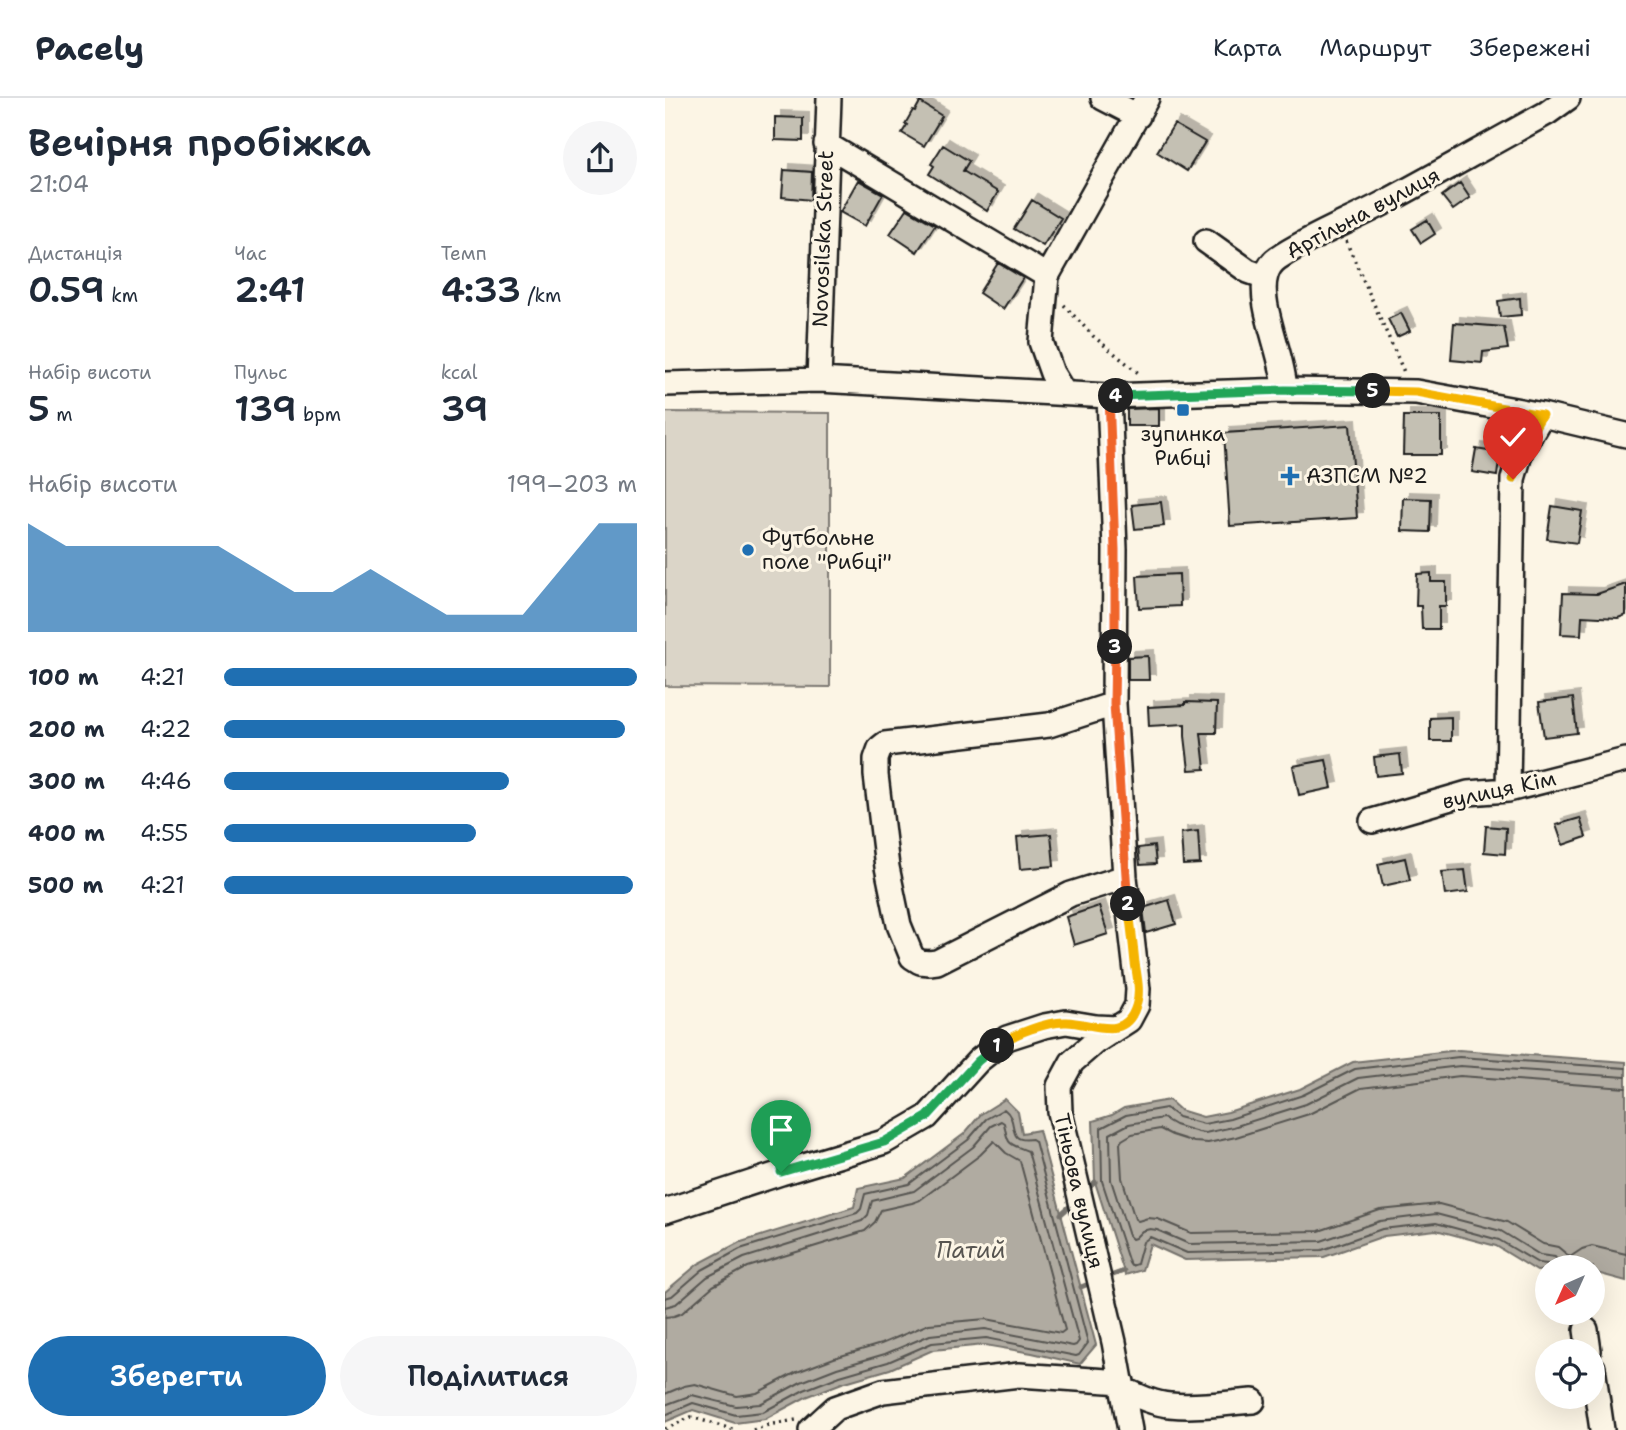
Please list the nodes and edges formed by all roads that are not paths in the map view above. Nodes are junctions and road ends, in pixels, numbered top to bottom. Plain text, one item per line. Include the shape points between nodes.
1 (829, 98) edge
2 (1103, 98) edge
3 (1568, 98) edge
4 (1143, 107) edge
5 (826, 144) junction
6 (1206, 241) dead end
7 (1047, 276) junction
8 (1265, 277) junction
9 (819, 380) junction
10 (665, 384) edge
11 (1285, 390) junction
12 (1064, 393) junction
13 (1109, 396) junction
14 (1542, 415) junction
15 (1626, 435) edge
16 (1114, 704) junction
17 (1626, 760) edge
18 (1508, 790) junction
19 (1372, 821) dead end
20 (1125, 877) junction
21 (1117, 1028) junction
22 (665, 1211) edge
23 (1122, 1386) junction
24 (1253, 1401) dead end
25 (1599, 1409) edge
26 (815, 1426) edge
27 (1131, 1430) edge
28 (1602, 1430) edge

1 - 5 street, Novosilska Street
2 - 4 street
3 - 8 street, Артільна вулиця via 1275,260
4 - 7 street
5 - 7 street
5 - 9 street, Novosilska Street
6 - 8 street via 1248,271
7 - 12 street via 1041,342
8 - 11 street via 1266,307
9 - 10 street
9 - 12 street
11 - 13 street
11 - 14 street via 1416,392
12 - 13 street
13 - 16 street, Тіньова вулиця via 1115,549
14 - 15 street
14 - 18 street via 1521,451 1513,479
16 - 20 street, Тіньова вулиця
16 - 20 street via 1049,725 885,744 876,760 876,775 899,925 912,957 920,962 937,962 1071,894
17 - 18 street, вулиця Кім
18 - 19 street, вулиця Кім via 1468,793
20 - 21 street, Тіньова вулиця via 1138,989 1137,1005 1129,1020
21 - 22 street via 1066,1021 1007,1038 978,1061 927,1117 884,1142
21 - 23 street, Тіньова вулиця via 1072,1062 1059,1086 1060,1111
23 - 24 street via 1168,1405
23 - 26 street via 1019,1375 883,1391 835,1408
23 - 27 street, Тіньова вулиця
25 - 28 street

